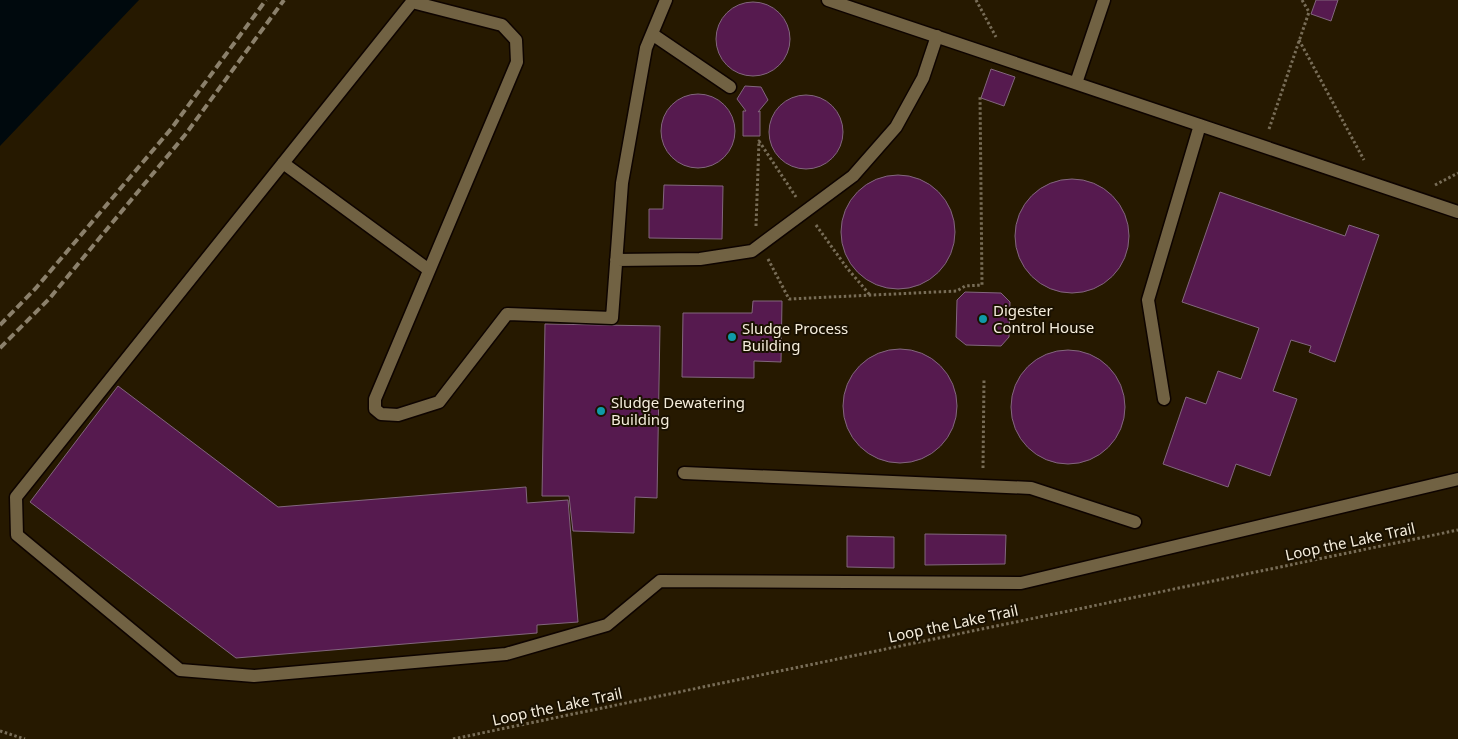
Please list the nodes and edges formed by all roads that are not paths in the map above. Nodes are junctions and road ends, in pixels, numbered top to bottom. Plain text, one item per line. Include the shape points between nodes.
1 (666, 0) edge
2 (828, 0) edge
3 (1104, 0) edge
4 (652, 34) junction
5 (937, 36) junction
6 (1076, 83) junction
7 (730, 87) dead end
8 (1200, 125) junction
9 (283, 163) junction
10 (1458, 212) edge
11 (616, 260) junction
12 (429, 270) junction
13 (1164, 399) dead end
14 (684, 474) dead end
15 (1458, 479) edge
16 (1136, 522) dead end

1 - 4 lane
2 - 5 lane
3 - 6 lane
4 - 7 lane
4 - 11 lane via 646,48 622,183
5 - 6 lane
5 - 11 lane via 923,78 896,127 853,176 752,251 700,259
6 - 8 lane
8 - 10 lane
8 - 13 lane via 1148,300
9 - 12 lane
9 - 12 lane via 412,2 502,25 516,40 517,62
9 - 15 lane via 16,497 17,535 180,670 254,676 506,654 607,625 660,581 1021,583
11 - 12 lane via 612,318 507,314 439,402 398,415 380,414 374,409 375,399
14 - 16 lane via 1031,488

